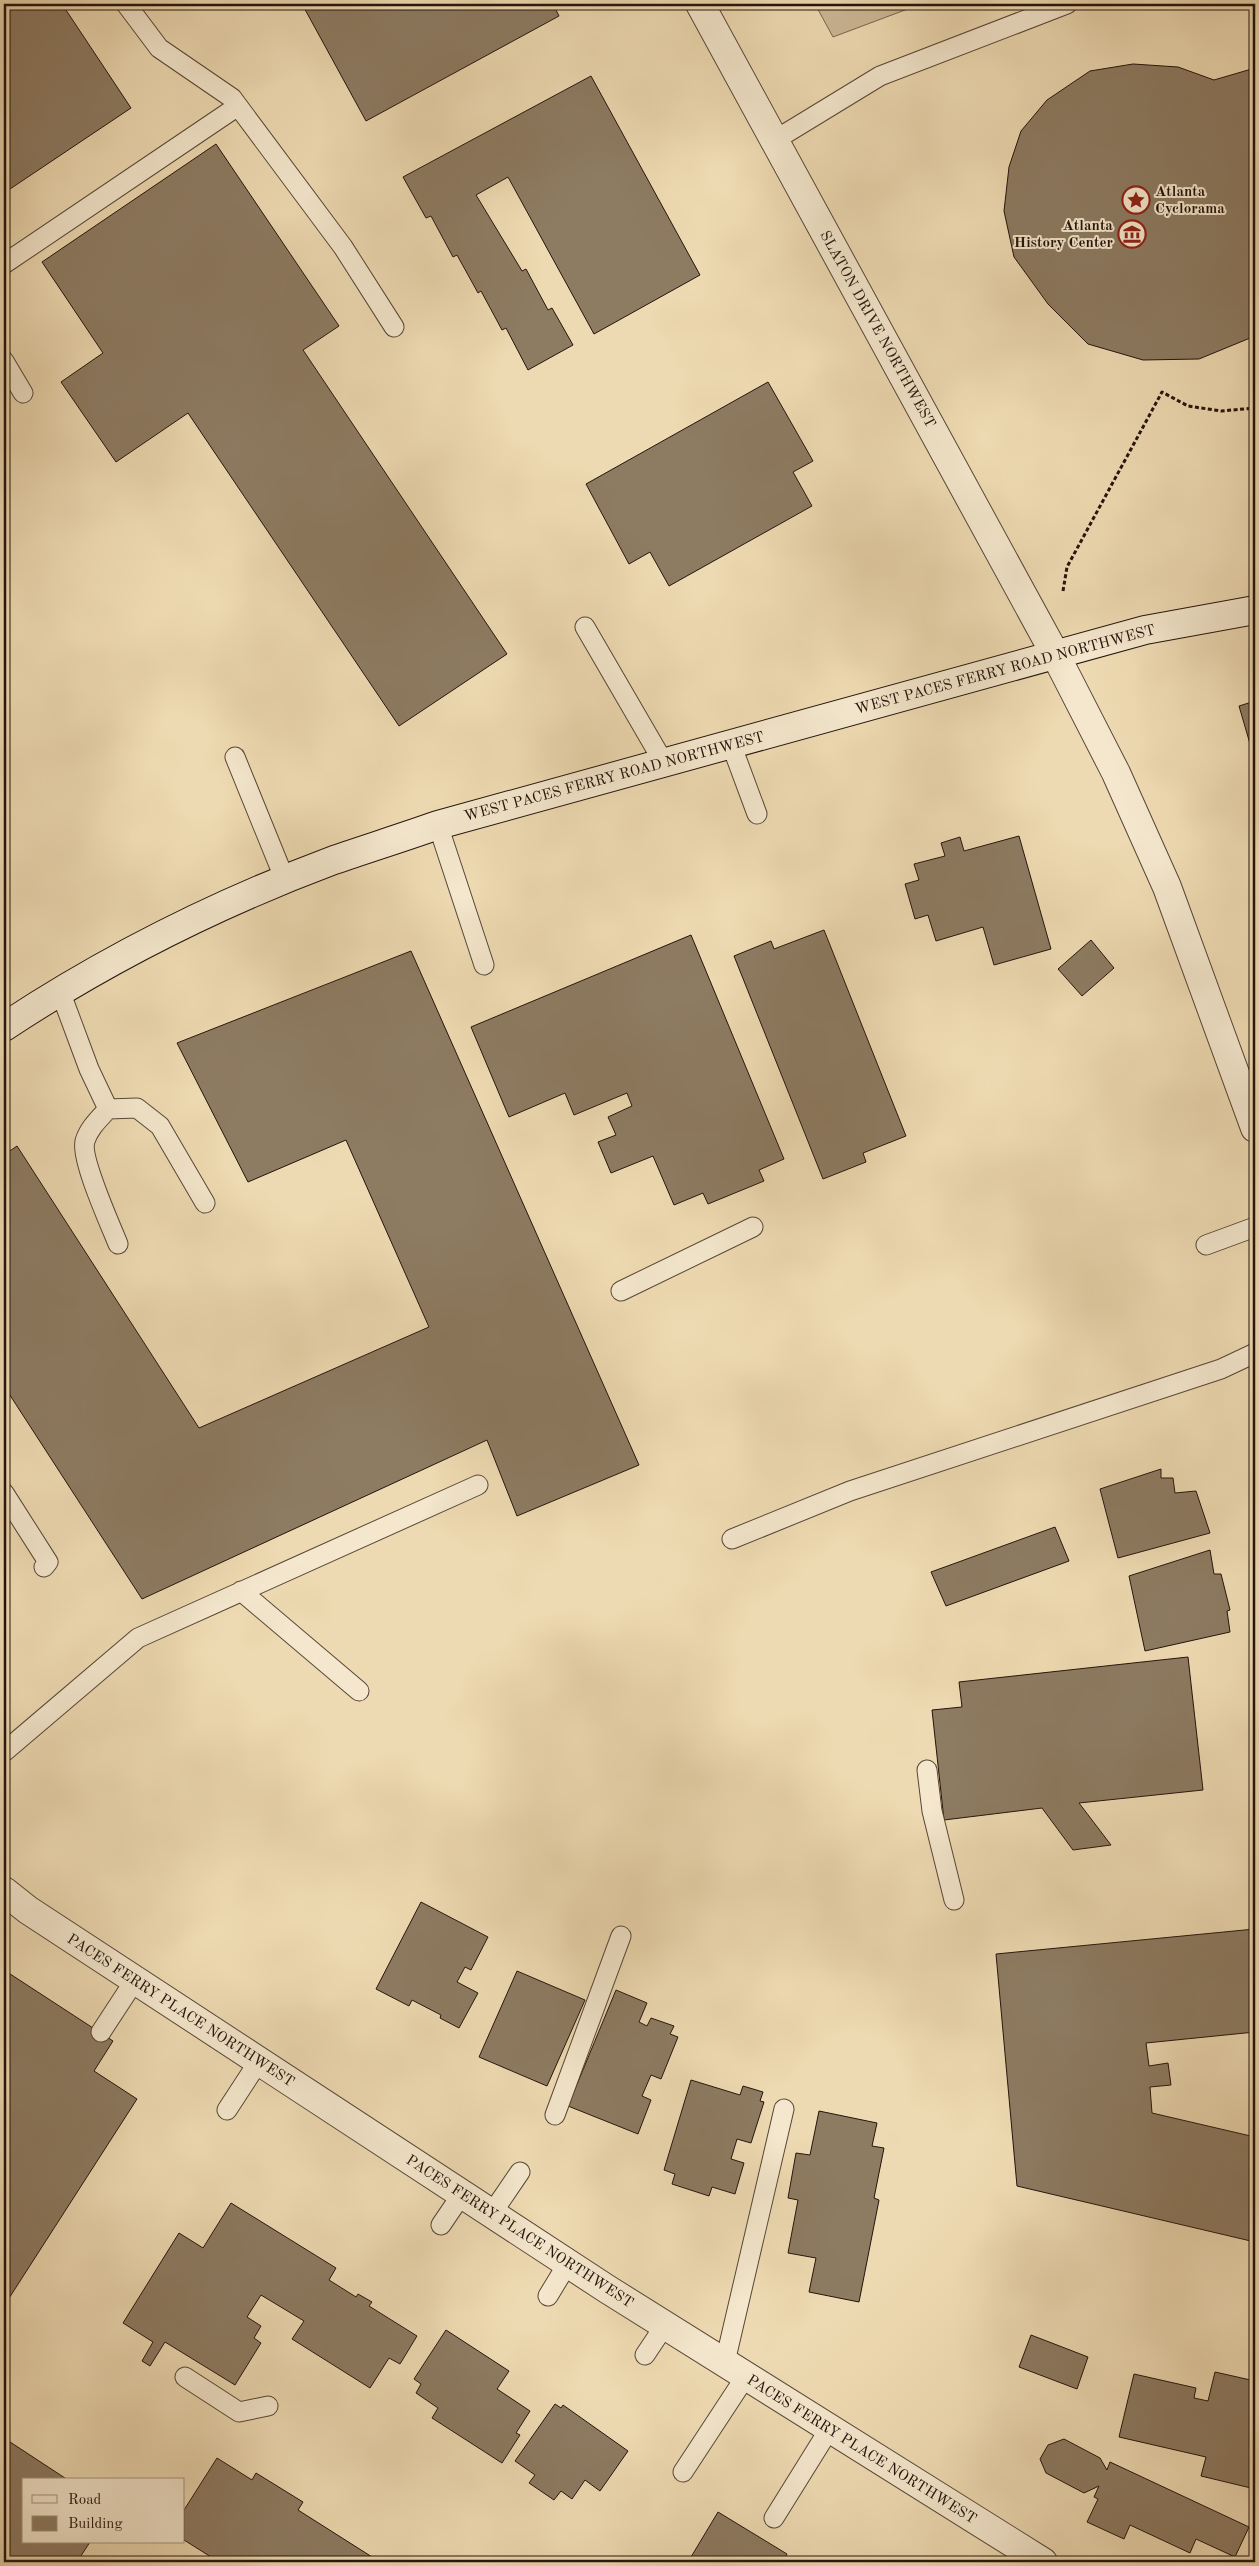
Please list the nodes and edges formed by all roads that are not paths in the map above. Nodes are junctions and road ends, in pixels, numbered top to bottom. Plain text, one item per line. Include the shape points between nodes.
1 (126, 4) edge
2 (700, 4) edge
3 (1067, 4) edge
4 (238, 106) junction
5 (775, 140) junction
6 (4, 264) edge
7 (394, 327) dead end
8 (4, 361) edge
9 (23, 393) dead end
10 (1255, 610) edge
11 (585, 627) dead end
12 (1055, 654) junction
13 (731, 744) junction
14 (234, 757) dead end
15 (664, 763) junction
16 (756, 814) dead end
17 (438, 825) junction
18 (286, 880) junction
19 (484, 965) dead end
20 (60, 992) junction
21 (4, 1027) edge
22 (108, 1110) junction
23 (1255, 1128) edge
24 (205, 1204) dead end
25 (753, 1227) dead end
26 (1255, 1227) edge
27 (118, 1244) dead end
28 (1206, 1245) dead end
29 (621, 1291) dead end
30 (1255, 1353) edge
31 (478, 1485) dead end
32 (4, 1493) edge
33 (732, 1539) dead end
34 (44, 1567) dead end
35 (241, 1591) junction
36 (359, 1691) dead end
37 (4, 1752) edge
38 (927, 1770) dead end
39 (4, 1891) edge
40 (954, 1900) dead end
41 (621, 1936) dead end
42 (135, 1980) junction
43 (100, 2032) dead end
44 (259, 2061) junction
45 (784, 2109) dead end
46 (227, 2110) dead end
47 (555, 2115) dead end
48 (520, 2172) dead end
49 (462, 2194) junction
50 (492, 2214) junction
51 (442, 2225) dead end
52 (568, 2264) junction
53 (548, 2296) dead end
54 (665, 2325) junction
55 (645, 2355) dead end
56 (735, 2369) junction
57 (185, 2377) dead end
58 (268, 2406) dead end
59 (830, 2428) junction
60 (683, 2472) dead end
61 (774, 2518) dead end
62 (1043, 2562) edge

1 - 4 lane via 159,48 232,98
2 - 5 street, SLATON DRIVE NORTHWEST
3 - 5 lane via 880,76
4 - 6 lane
4 - 7 lane via 343,247
5 - 12 street, SLATON DRIVE NORTHWEST
8 - 9 lane
10 - 12 street, WEST PACES FERRY ROAD NORTHWEST via 1146,630
11 - 15 lane
12 - 13 street, WEST PACES FERRY ROAD NORTHWEST
12 - 23 street, SLATON DRIVE NORTHWEST via 1116,772 1167,887
13 - 15 street, WEST PACES FERRY ROAD NORTHWEST
13 - 16 lane
14 - 18 lane
15 - 17 street, WEST PACES FERRY ROAD NORTHWEST
17 - 18 street, WEST PACES FERRY ROAD NORTHWEST
17 - 19 lane
18 - 20 street, WEST PACES FERRY ROAD NORTHWEST via 141,946
20 - 21 street, WEST PACES FERRY ROAD NORTHWEST
20 - 22 lane via 89,1070
22 - 24 lane via 137,1108 160,1126
22 - 27 lane via 92,1126 84,1142 87,1163
25 - 29 lane
26 - 28 lane
30 - 33 lane via 1221,1369 850,1491
31 - 35 lane
32 - 34 lane via 48,1562
35 - 36 lane
35 - 37 lane via 138,1638
38 - 40 lane via 932,1811
39 - 42 street, PACES FERRY PLACE NORTHWEST
41 - 47 lane
42 - 43 lane
42 - 44 street, PACES FERRY PLACE NORTHWEST
44 - 46 lane
44 - 49 street, PACES FERRY PLACE NORTHWEST
45 - 56 lane
48 - 50 lane
49 - 50 street, PACES FERRY PLACE NORTHWEST
49 - 51 lane
50 - 52 street, PACES FERRY PLACE NORTHWEST
52 - 53 lane
52 - 54 street, PACES FERRY PLACE NORTHWEST
54 - 55 lane
54 - 56 street, PACES FERRY PLACE NORTHWEST
56 - 59 street, PACES FERRY PLACE NORTHWEST
56 - 60 lane
57 - 58 lane via 239,2412
59 - 61 lane
59 - 62 street, PACES FERRY PLACE NORTHWEST

